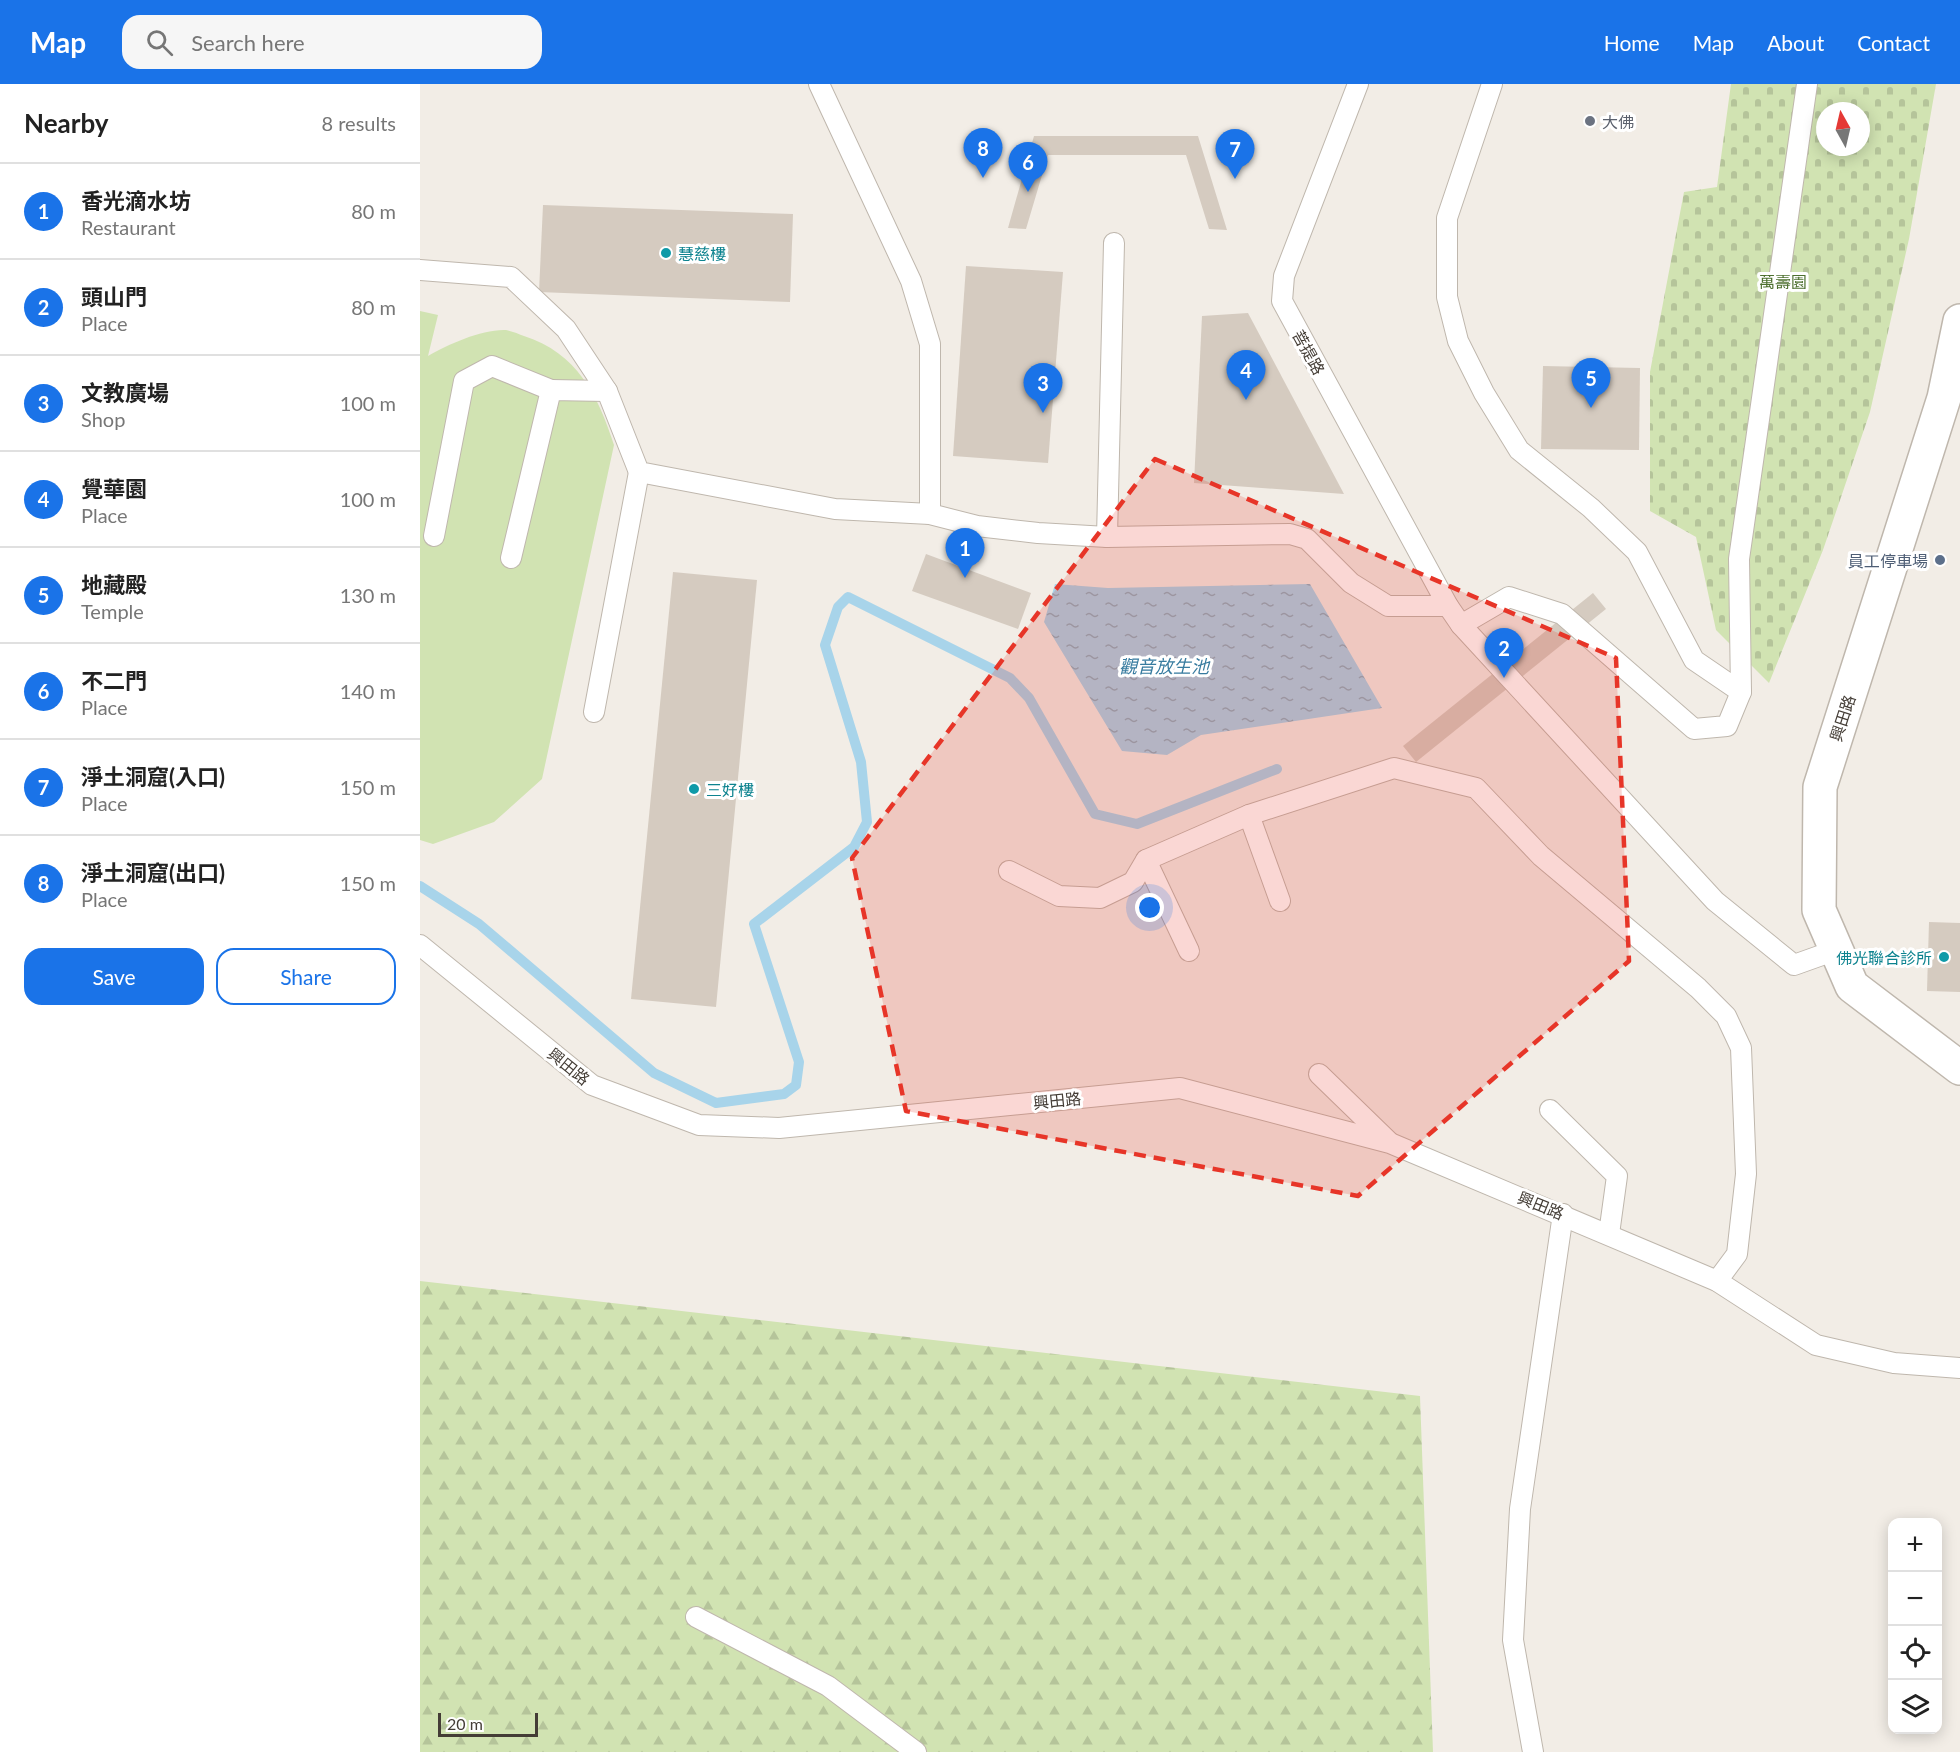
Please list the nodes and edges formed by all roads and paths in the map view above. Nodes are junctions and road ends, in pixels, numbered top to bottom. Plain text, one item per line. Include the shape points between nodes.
1 (819, 84) edge
2 (1358, 84) edge
3 (1492, 84) edge
4 (1807, 84) edge
5 (1114, 243) dead end
6 (420, 270) edge
7 (1960, 321) edge
8 (550, 390) junction
9 (607, 391) junction
10 (639, 472) junction
11 (930, 514) junction
12 (434, 536) dead end
13 (1107, 537) junction
14 (511, 558) dead end
15 (1448, 606) junction
16 (1461, 625) junction
17 (1741, 692) junction
18 (594, 712) dead end
19 (1249, 815) junction
20 (1146, 860) junction
21 (1009, 871) dead end
22 (1280, 901) dead end
23 (420, 945) edge
24 (1836, 950) junction
25 (1189, 951) dead end
26 (1960, 1068) edge
27 (1319, 1074) dead end
28 (1550, 1110) dead end
29 (1390, 1143) junction
30 (1563, 1214) junction
31 (1609, 1234) junction
32 (1717, 1281) junction
33 (1960, 1368) edge
34 (696, 1617) dead end
35 (916, 1752) edge
36 (1533, 1752) edge

1 - 11 lane via 911,281 930,344
2 - 15 lane, 菩提路 via 1284,276 1282,301
3 - 17 lane via 1447,218 1448,297 1458,341 1519,450 1591,508 1637,552 1694,660
4 - 17 lane via 1739,559
5 - 13 lane
6 - 9 lane via 511,277 566,329
7 - 24 street, 興田路 via 1944,398 1820,787 1819,910
8 - 9 lane
8 - 12 lane via 492,366 464,381
8 - 14 lane
9 - 10 lane
10 - 11 lane via 835,509
10 - 18 lane
11 - 13 lane via 977,526
13 - 15 lane via 1290,534 1307,539 1351,584 1388,606
15 - 16 lane, 菩提路
16 - 17 lane via 1509,597 1562,614 1694,729 1727,726
16 - 24 lane, 菩提路 via 1715,901 1794,965
19 - 20 lane
19 - 22 lane
19 - 32 lane via 1394,768 1476,788 1540,856 1698,988 1726,1016 1741,1048 1746,1174 1737,1254
20 - 21 lane via 1133,882 1100,898 1059,896
20 - 25 lane
23 - 29 lane, 興田路 via 592,1085 699,1125 779,1128 1180,1088
24 - 26 street, 興田路 via 1852,986
27 - 29 lane
28 - 31 lane via 1617,1176
29 - 30 lane, 興田路
30 - 31 lane, 興田路
30 - 36 lane via 1520,1509 1513,1640
31 - 32 lane, 興田路
32 - 33 lane, 興田路 via 1816,1345 1894,1363
34 - 35 lane via 828,1686

